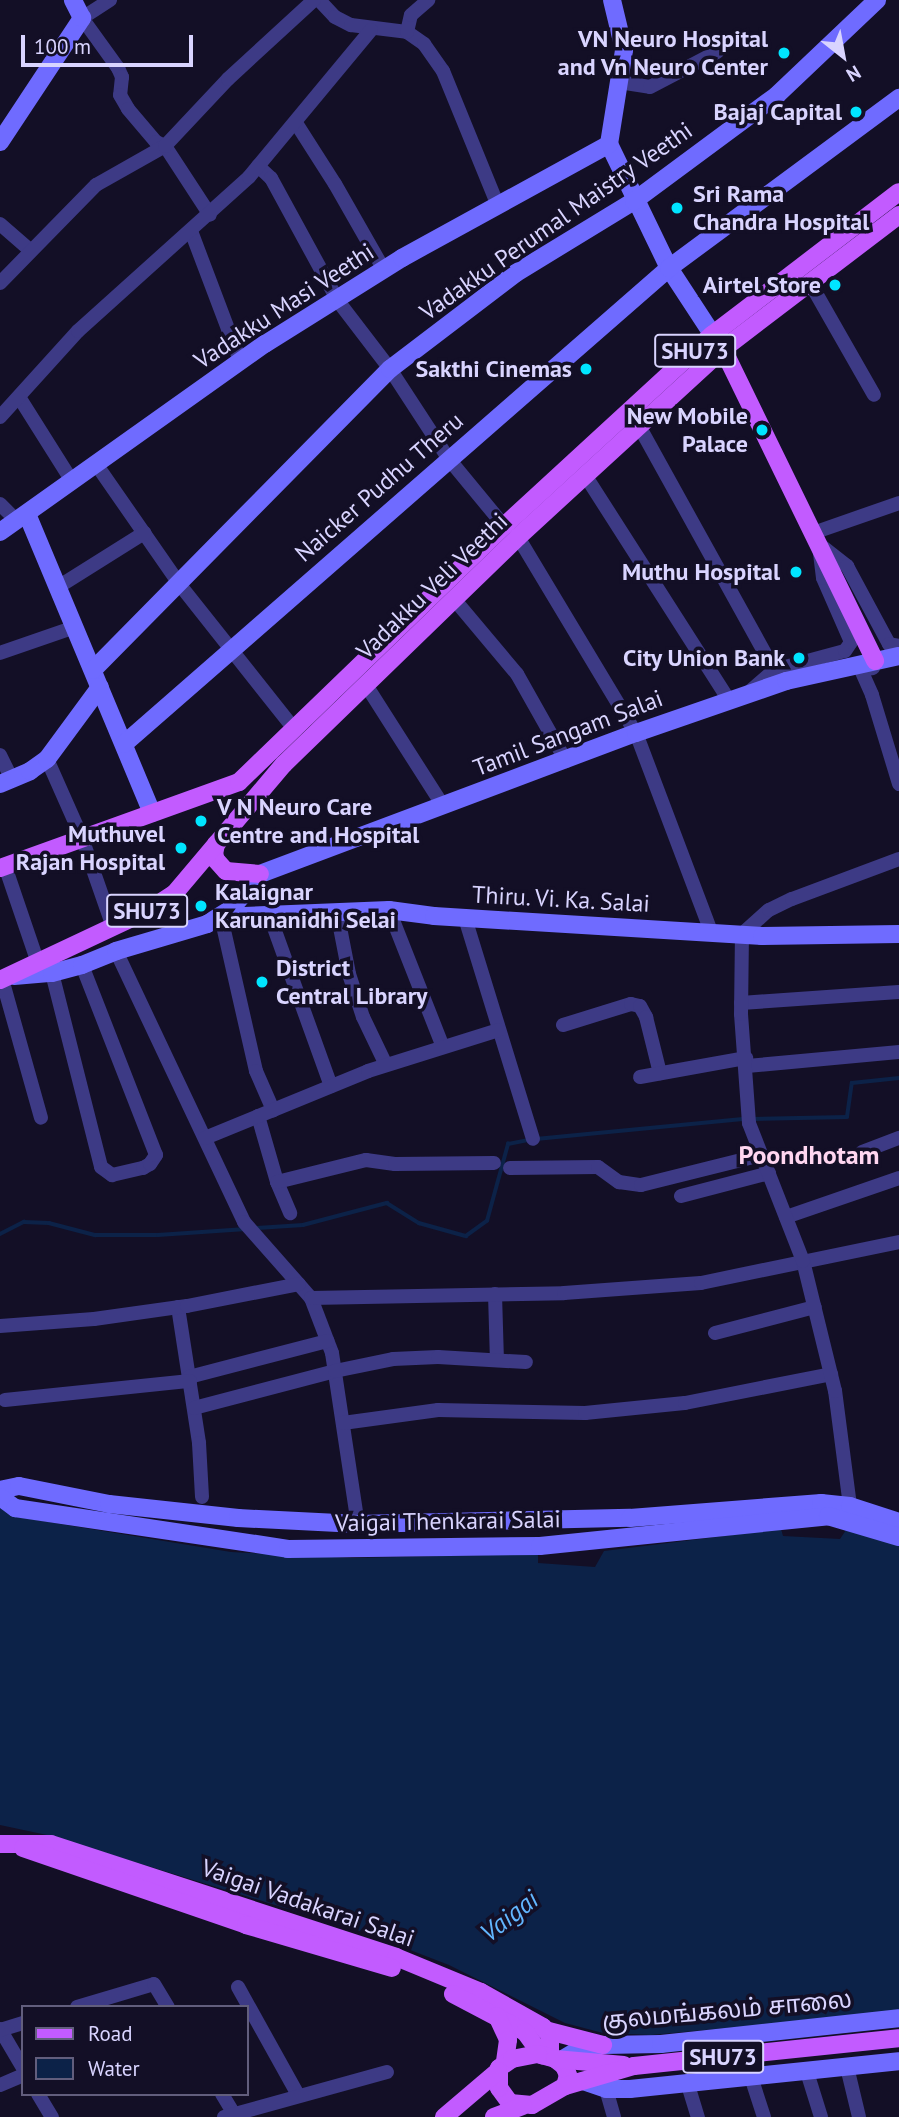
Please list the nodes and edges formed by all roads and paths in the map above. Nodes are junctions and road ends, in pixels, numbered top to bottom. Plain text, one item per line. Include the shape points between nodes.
1 (72, 0) edge
2 (110, 0) edge
3 (316, 0) edge
4 (428, 0) edge
5 (611, 0) edge
6 (877, 0) edge
7 (82, 18) junction
8 (371, 30) junction
9 (407, 32) junction
10 (717, 52) dead end
11 (619, 82) junction
12 (899, 98) edge
13 (296, 123) junction
14 (0, 142) edge
15 (609, 144) junction
16 (165, 146) junction
17 (258, 166) junction
18 (899, 192) edge
19 (634, 201) junction
20 (498, 206) junction
21 (211, 215) junction
22 (899, 215) edge
23 (0, 225) edge
24 (191, 231) junction
25 (30, 250) junction
26 (669, 268) junction
27 (384, 270) junction
28 (809, 282) junction
29 (0, 283) edge
30 (338, 300) junction
31 (717, 342) junction
32 (240, 361) junction
33 (390, 369) junction
34 (874, 395) dead end
35 (19, 397) junction
36 (0, 417) edge
37 (639, 426) junction
38 (448, 458) junction
39 (96, 464) junction
40 (585, 475) junction
41 (72, 481) junction
42 (0, 503) edge
43 (899, 503) edge
44 (21, 516) junction
45 (511, 531) junction
46 (0, 532) edge
47 (144, 533) junction
48 (816, 539) junction
49 (180, 585) junction
50 (58, 587) junction
51 (454, 599) junction
52 (75, 627) junction
53 (899, 646) edge
54 (230, 651) junction
55 (0, 653) edge
56 (899, 656) edge
57 (899, 664) edge
58 (868, 666) junction
59 (93, 670) junction
60 (780, 676) junction
61 (366, 685) junction
62 (100, 687) junction
63 (737, 698) junction
64 (294, 729) junction
65 (636, 733) junction
66 (124, 744) junction
67 (0, 755) edge
68 (47, 759) junction
69 (566, 761) junction
70 (898, 777) edge
71 (6, 782) edge
72 (239, 782) junction
73 (250, 805) junction
74 (443, 806) junction
75 (152, 813) junction
76 (82, 838) junction
77 (216, 844) junction
78 (899, 859) edge
79 (2, 867) edge
80 (260, 874) junction
81 (389, 910) junction
82 (337, 912) junction
83 (269, 914) junction
84 (221, 918) junction
85 (465, 918) junction
86 (113, 928) junction
87 (711, 932) junction
88 (742, 934) junction
89 (899, 934) edge
90 (116, 951) junction
91 (37, 960) junction
92 (82, 965) junction
93 (52, 973) junction
94 (5, 978) edge
95 (899, 992) edge
96 (741, 1003) junction
97 (563, 1025) dead end
98 (499, 1030) junction
99 (443, 1047) junction
100 (899, 1052) edge
101 (746, 1062) junction
102 (386, 1065) junction
103 (660, 1073) junction
104 (640, 1077) dead end
105 (331, 1086) junction
106 (273, 1110) junction
107 (258, 1116) junction
108 (41, 1118) dead end
109 (899, 1138) edge
110 (205, 1139) junction
111 (533, 1139) dead end
112 (862, 1152) dead end
113 (761, 1155) junction
114 (494, 1163) dead end
115 (510, 1168) dead end
116 (769, 1173) junction
117 (899, 1178) edge
118 (277, 1182) junction
119 (681, 1196) dead end
120 (290, 1213) dead end
121 (786, 1217) junction
122 (899, 1242) edge
123 (803, 1261) junction
124 (299, 1284) junction
125 (495, 1294) junction
126 (311, 1298) junction
127 (178, 1307) junction
128 (815, 1307) junction
129 (0, 1326) edge
130 (715, 1333) dead end
131 (327, 1341) junction
132 (497, 1360) junction
133 (526, 1362) dead end
134 (335, 1371) junction
135 (831, 1374) junction
136 (190, 1379) junction
137 (5, 1400) dead end
138 (194, 1408) junction
139 (343, 1423) junction
140 (0, 1490) edge
141 (0, 1497) edge
142 (202, 1497) dead end
143 (849, 1506) junction
144 (899, 1522) edge
145 (358, 1524) junction
146 (899, 1537) edge
147 (6, 1845) edge
148 (238, 1987) dead end
149 (84, 2005) edge
150 (168, 2005) edge
151 (497, 2016) junction
152 (899, 2018) edge
153 (21, 2024) edge
154 (545, 2029) junction
155 (0, 2030) edge
156 (899, 2038) edge
157 (603, 2045) junction
158 (552, 2057) junction
159 (899, 2062) edge
160 (21, 2065) edge
161 (634, 2066) junction
162 (501, 2067) junction
163 (847, 2067) junction
164 (387, 2072) dead end
165 (807, 2072) junction
166 (21, 2076) edge
167 (751, 2077) junction
168 (583, 2081) junction
169 (0, 2085) edge
170 (688, 2085) junction
171 (565, 2086) junction
172 (606, 2089) junction
173 (298, 2095) junction
174 (39, 2096) edge
175 (223, 2096) edge
176 (531, 2109) edge
177 (229, 2115) edge
178 (49, 2116) edge
179 (444, 2117) edge
180 (494, 2117) edge
181 (614, 2117) edge
182 (698, 2117) edge
183 (764, 2117) edge
184 (821, 2117) edge
185 (859, 2117) edge

1 - 7 street
2 - 7 street
3 - 8 street via 335,17
3 - 16 street via 228,79
4 - 9 street via 411,15
5 - 11 street via 624,50
6 - 19 street, Vadakku Perumal Maistry Veethi via 777,95
7 - 14 street
7 - 16 street via 118,68 120,95 128,109 156,142
8 - 9 street
8 - 13 street
9 - 20 street via 424,44 443,71
10 - 11 street via 650,87
11 - 15 street
12 - 26 street, Naicker Pudhu Theru
13 - 17 street
13 - 27 street
15 - 19 street
15 - 20 street, Vadakku Masi Veethi
16 - 21 street
16 - 25 street via 96,185
17 - 21 street
17 - 30 street via 271,178
18 - 31 main road, Vadakku Veli Veethi / SHU73
19 - 26 street
19 - 33 street, Vadakku Perumal Maistry Veethi via 516,274
20 - 27 street, Vadakku Masi Veethi
21 - 24 street
22 - 28 main road, Vadakku Veli Veethi / SHU73
23 - 25 street
24 - 32 street
24 - 35 street via 78,331
25 - 29 street
26 - 31 street
26 - 38 street, Naicker Pudhu Theru
27 - 30 street, Vadakku Masi Veethi
28 - 31 main road, Vadakku Veli Veethi / SHU73
28 - 34 street
30 - 32 street, Vadakku Masi Veethi
30 - 33 street
31 - 37 main road, Vadakku Veli Veethi / SHU73
31 - 45 main road, Vadakku Veli Veethi / SHU73
31 - 48 main road
32 - 39 street, Vadakku Masi Veethi
33 - 38 street
33 - 49 street, Vadakku Perumal Maistry Veethi
35 - 36 street
35 - 41 street
37 - 40 main road, Vadakku Veli Veethi / SHU73
37 - 60 street
38 - 45 street
38 - 54 street, Naicker Pudhu Theru
39 - 41 street, Vadakku Masi Veethi
39 - 47 street
40 - 45 main road, Vadakku Veli Veethi / SHU73
40 - 63 street
41 - 44 street, Vadakku Masi Veethi
42 - 44 street
43 - 48 street
44 - 46 street, Vadakku Masi Veethi
44 - 50 street
45 - 51 main road, Vadakku Veli Veethi / SHU73
45 - 64 main road, Vadakku Veli Veethi / SHU73
45 - 65 street
47 - 49 street
47 - 50 street
48 - 53 street via 847,566 890,644
48 - 58 main road
48 - 60 street via 823,578 851,642 845,651
49 - 54 street
49 - 59 street, Vadakku Perumal Maistry Veethi
50 - 52 street
51 - 61 main road, Vadakku Veli Veethi / SHU73
51 - 69 street via 517,674
52 - 55 street
52 - 59 street
54 - 64 street
54 - 66 street, Naicker Pudhu Theru
56 - 58 street, Tamil Sangam Salai
57 - 58 street
58 - 60 street, Tamil Sangam Salai
58 - 70 street via 872,695
59 - 62 street
60 - 63 street, Tamil Sangam Salai
61 - 73 main road, Vadakku Veli Veethi / SHU73 via 284,764
61 - 74 street
62 - 66 street
62 - 68 street
63 - 65 street, Tamil Sangam Salai
64 - 72 main road, Vadakku Veli Veethi / SHU73
65 - 69 street, Tamil Sangam Salai
65 - 87 street
66 - 75 street
67 - 71 street
68 - 71 street
68 - 76 street
69 - 74 street, Tamil Sangam Salai
72 - 73 main road
72 - 75 main road
73 - 77 main road, Vadakku Veli Veethi / SHU73
74 - 80 street, Tamil Sangam Salai
75 - 76 main road
76 - 79 main road
76 - 86 street
77 - 80 main road via 214,853 226,871
77 - 86 main road, Vadakku Veli Veethi / SHU73 via 174,894
78 - 88 street via 769,909
79 - 91 street
80 - 84 street
81 - 82 street, Thiru. Vi. Ka. Salai
81 - 85 street, Thiru. Vi. Ka. Salai
81 - 99 street
82 - 83 street, Thiru. Vi. Ka. Salai
82 - 102 street via 349,974
83 - 84 street, Thiru. Vi. Ka. Salai
83 - 105 street
84 - 90 street, Thiru. Vi. Ka. Salai
84 - 106 street via 256,1072
85 - 87 street, Thiru. Vi. Ka. Salai
85 - 98 street
86 - 91 main road, Vadakku Veli Veethi / SHU73
87 - 88 street, Thiru. Vi. Ka. Salai
88 - 89 street, Thiru. Vi. Ka. Salai
88 - 96 street
90 - 92 street, Thiru. Vi. Ka. Salai
90 - 110 street
91 - 94 main road, Vadakku Veli Veethi / SHU73
92 - 93 street, Thiru. Vi. Ka. Salai
92 - 93 street via 156,1155 143,1168 112,1175 101,1167
93 - 94 street, Thiru. Vi. Ka. Salai
94 - 108 street
95 - 96 street
96 - 101 street
97 - 103 street via 631,1004 640,1006
98 - 99 street
98 - 111 street
99 - 102 street
100 - 101 street
101 - 103 street
101 - 113 street via 748,1118
102 - 105 street
103 - 104 street
105 - 106 street
106 - 107 street
107 - 110 street
107 - 118 street
109 - 112 street
110 - 124 street via 252,1235
113 - 115 street via 641,1185 619,1182 597,1167
113 - 116 street
114 - 118 street via 366,1160
116 - 119 street
116 - 121 street
117 - 121 street
118 - 120 street
121 - 123 street
122 - 123 street
123 - 125 street via 701,1283
123 - 128 street
124 - 126 street
124 - 127 street
125 - 126 street
125 - 132 street
126 - 131 street
127 - 129 street
127 - 136 street
128 - 130 street
128 - 135 street
131 - 134 street
131 - 136 street
132 - 133 street
132 - 134 street via 410,1358
134 - 138 street
134 - 139 street
135 - 139 street via 673,1404 585,1413 438,1410
135 - 143 street
136 - 137 street
136 - 138 street
138 - 142 street
139 - 145 street
140 - 145 street, Vaigai Thenkarai Salai via 19,1486 109,1504 225,1517
141 - 146 street, Vaigai Thenkarai Salai via 15,1508 288,1549 540,1546 828,1516
143 - 144 street, Vaigai Thenkarai Salai
143 - 145 street, Vaigai Thenkarai Salai via 821,1503 630,1518
147 - 151 main road, Vaigai Vadakarai Salai via 389,1967
147 - 154 main road, Vaigai Vadakarai Salai via 51,1844 396,1957 481,1992
148 - 173 street
149 - 150 street via 154,1984
151 - 158 main road, Vaigai Vadakarai Salai via 525,2032
151 - 162 main road via 508,2040
152 - 157 street, குலமங்கலம் சாலை via 661,2044
153 - 155 street
154 - 157 main road, Vaigai Vadakarai Salai
154 - 158 main road
155 - 160 street
156 - 161 main road, SHU73
157 - 158 street, குலமங்கலம் சாலை
158 - 161 main road, SHU73
158 - 162 main road, SHU73 via 524,2056
158 - 171 main road via 566,2070
159 - 163 street
161 - 168 main road, SHU73
162 - 176 main road via 501,2094 510,2103
162 - 179 main road, SHU73
163 - 165 street
163 - 185 street
164 - 173 street
165 - 167 street
165 - 184 street
166 - 169 street
167 - 170 street
167 - 183 street
168 - 171 main road, SHU73
168 - 172 street
170 - 172 street
170 - 182 street
171 - 176 main road, SHU73
172 - 181 street
173 - 177 street
174 - 178 street
175 - 177 street
176 - 180 main road, SHU73

